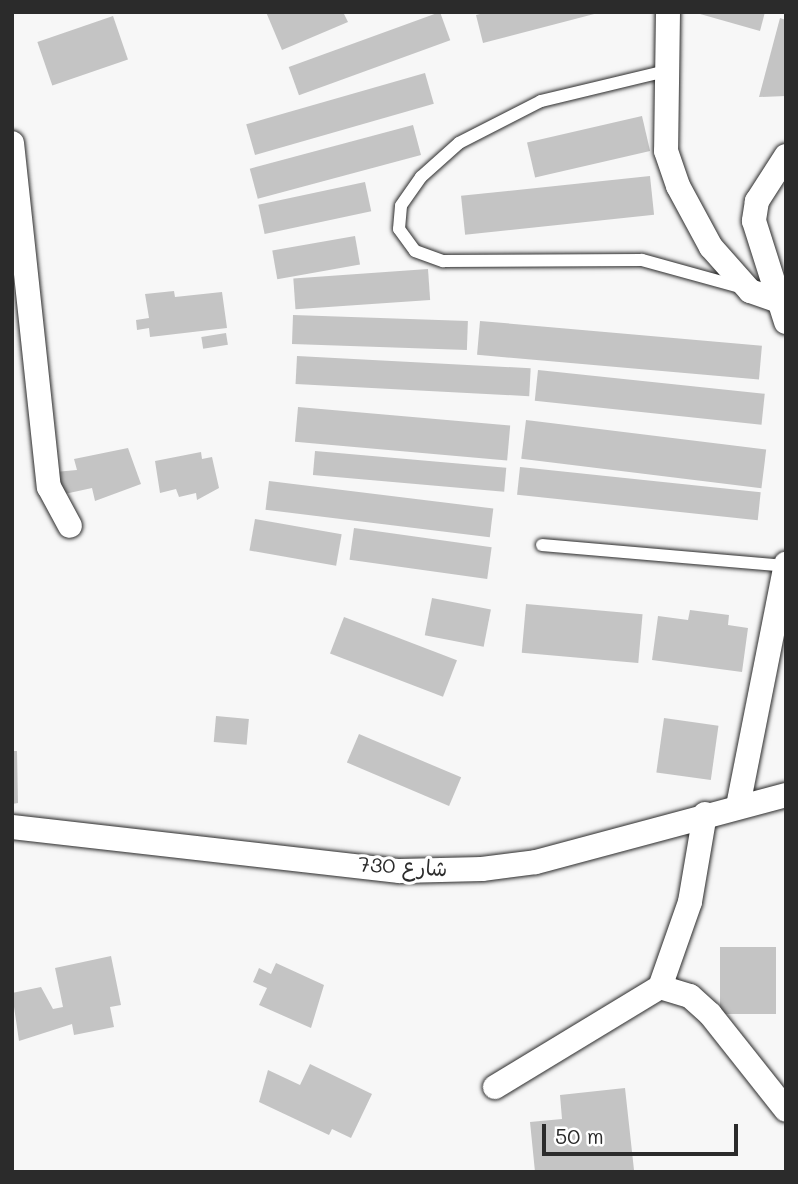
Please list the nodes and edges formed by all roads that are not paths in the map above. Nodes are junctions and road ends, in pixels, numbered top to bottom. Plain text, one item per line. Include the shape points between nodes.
1 (668, 12) edge
2 (666, 71) junction
3 (12, 143) edge
4 (786, 156) edge
5 (748, 289) junction
6 (781, 311) edge
7 (71, 526) dead end
8 (542, 545) dead end
9 (785, 565) edge
10 (786, 795) edge
11 (738, 806) junction
12 (705, 814) junction
13 (12, 827) edge
14 (660, 987) junction
15 (495, 1087) dead end
16 (786, 1110) edge

1 - 2 street
2 - 5 street via 667,151 678,186 711,247
2 - 5 lane via 541,101 459,144 421,177 401,205 399,229 415,251 443,261 642,260
3 - 7 street via 49,487
4 - 6 street via 757,201 754,221
5 - 6 street
8 - 9 lane
9 - 11 street
10 - 11 street, شارع 730
11 - 12 street, شارع 730
12 - 13 street, شارع 730 via 536,862 400,871
12 - 14 street via 690,902
14 - 15 street
14 - 16 street via 690,996 710,1014

